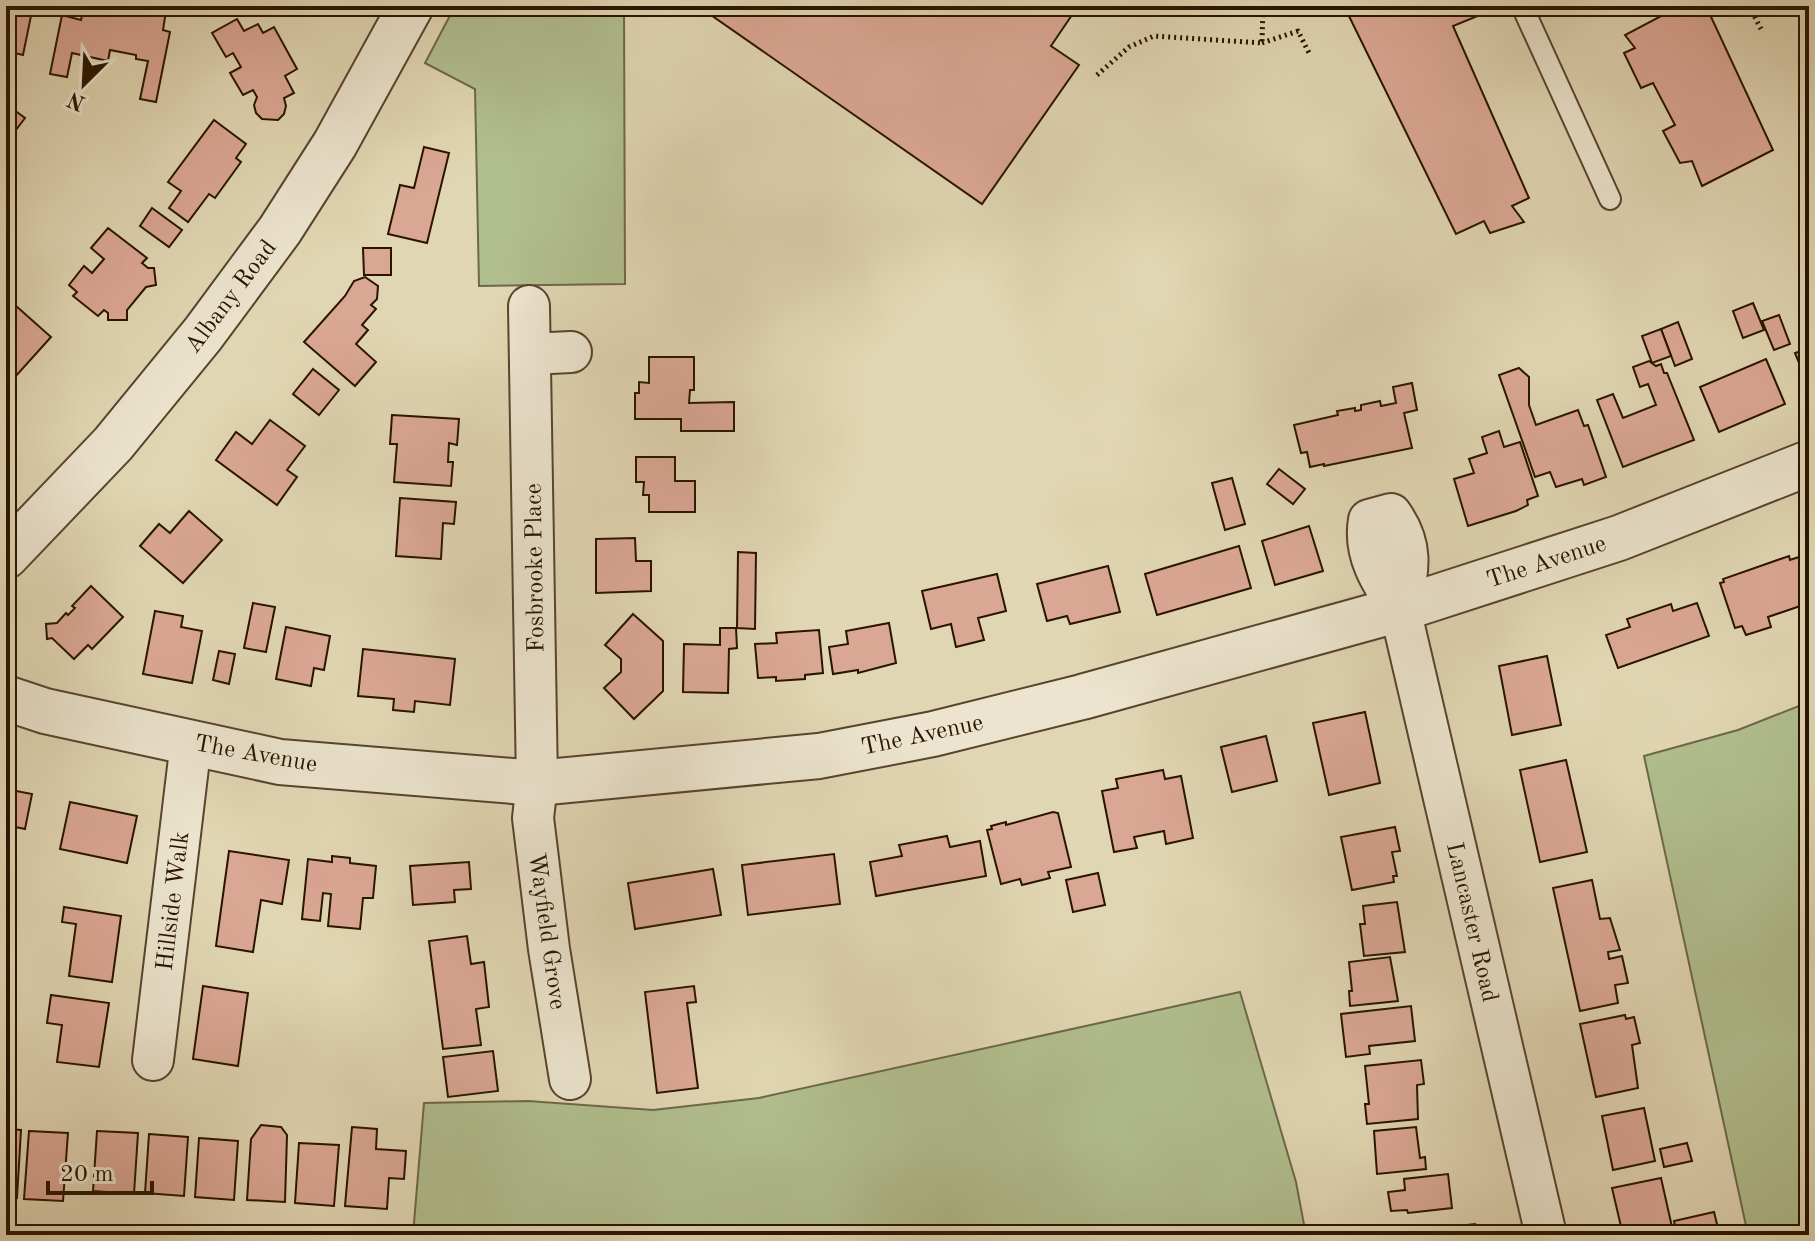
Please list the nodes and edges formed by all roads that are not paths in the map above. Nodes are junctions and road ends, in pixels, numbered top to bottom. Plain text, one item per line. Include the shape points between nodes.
1 (1522, 6) edge
2 (408, 7) edge
3 (1610, 199) dead end
4 (529, 306) dead end
5 (571, 352) dead end
6 (530, 354) junction
7 (1809, 463) edge
8 (6, 556) edge
9 (1400, 609) junction
10 (6, 698) edge
11 (191, 742) junction
12 (537, 783) junction
13 (153, 1060) dead end
14 (570, 1079) dead end
15 (1546, 1235) edge

1 - 3 lane
2 - 8 street, Albany Road via 335,144 280,230 113,444
4 - 6 street, Fosbrooke Place
5 - 6 street
6 - 12 street, Fosbrooke Place
7 - 9 street, The Avenue via 1619,538
9 - 12 street, The Avenue via 933,734 819,756
9 - 15 street, Lancaster Road
10 - 11 street, The Avenue
11 - 12 street, The Avenue via 280,762
11 - 13 street, Hillside Walk
12 - 14 street, Wayfield Grove via 533,818

